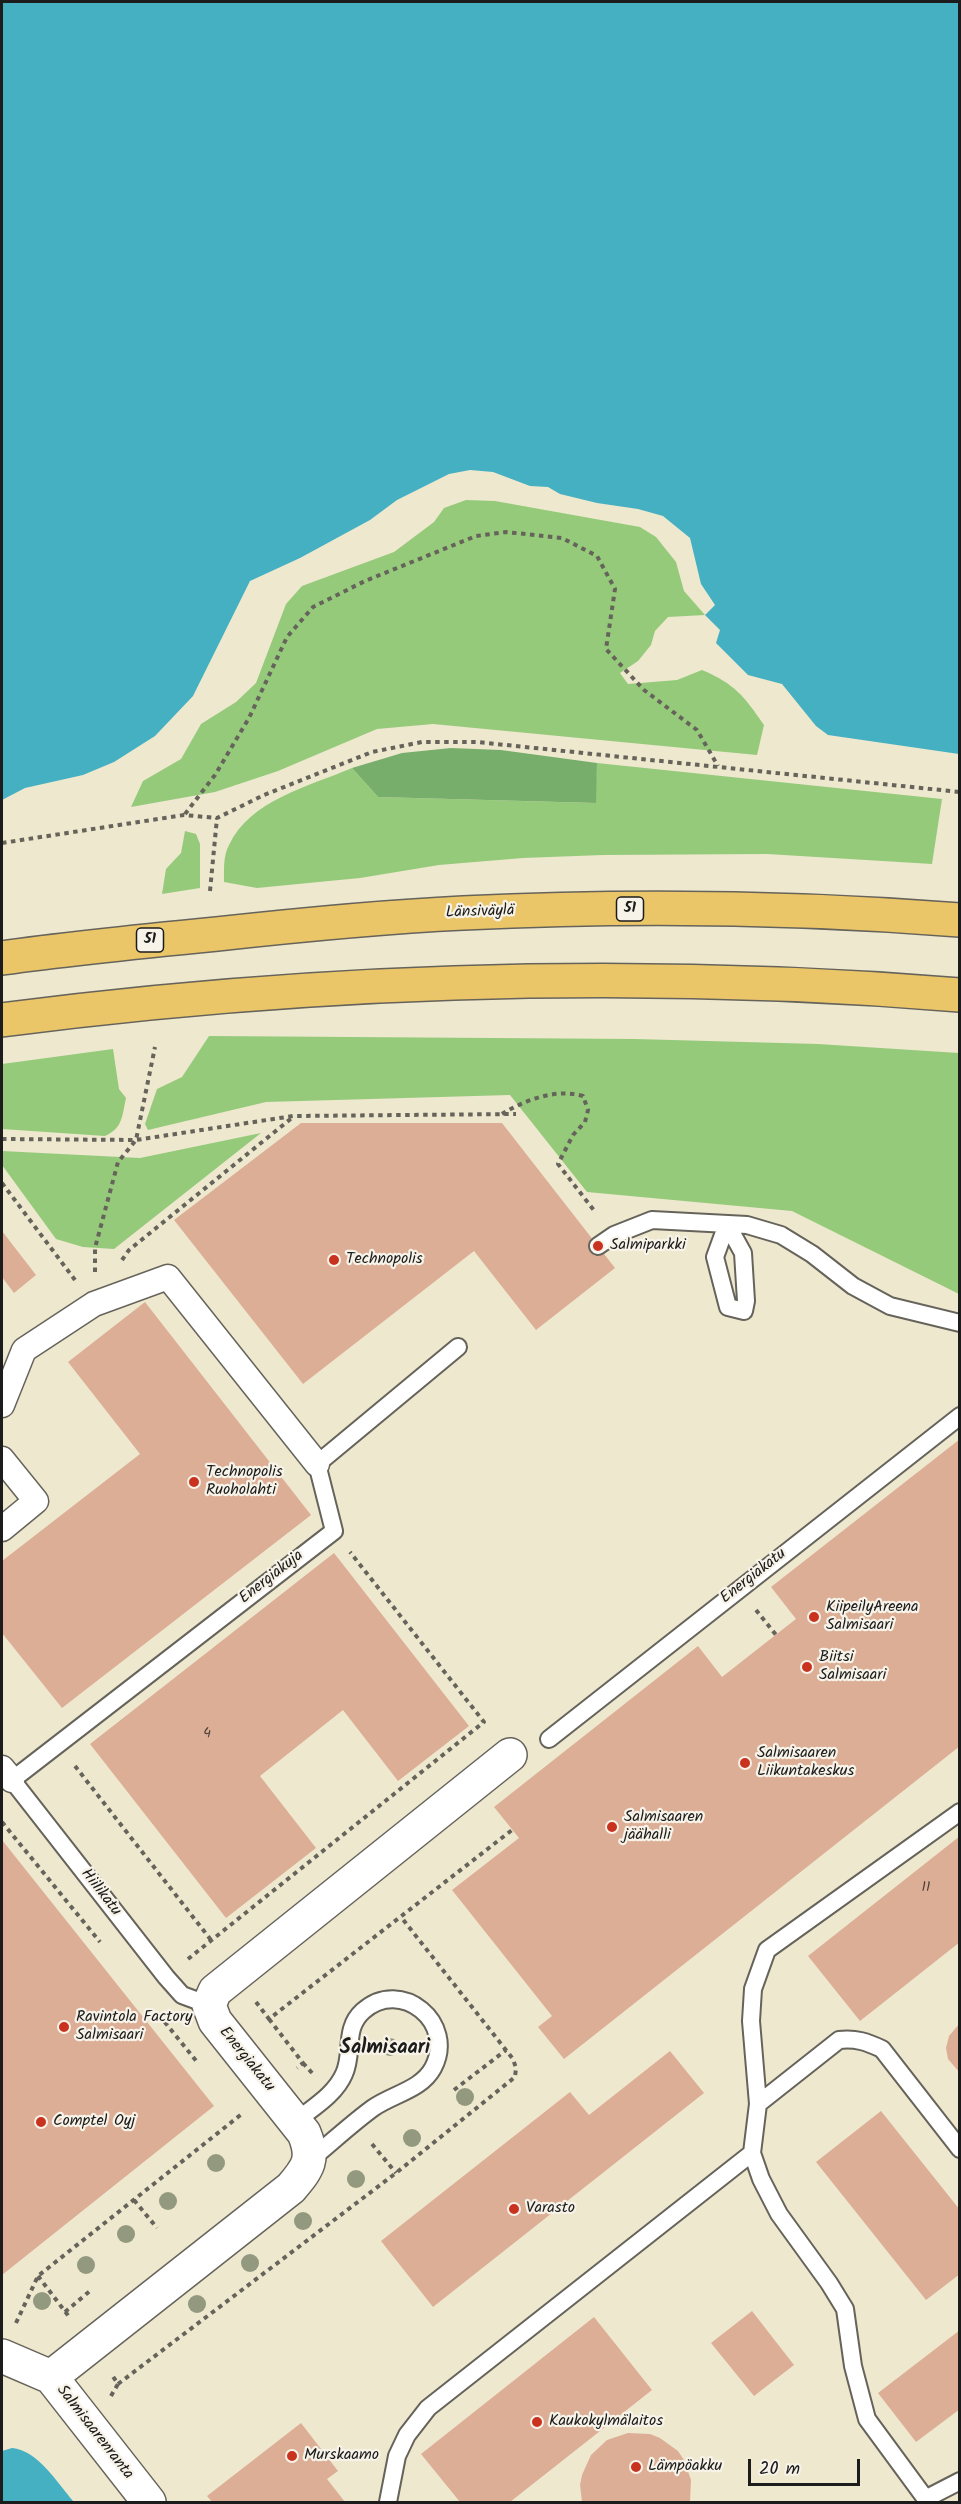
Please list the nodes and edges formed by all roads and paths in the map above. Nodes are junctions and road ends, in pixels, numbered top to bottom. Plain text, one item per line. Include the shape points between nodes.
1 (718, 765) junction
2 (960, 792) edge
3 (184, 815) junction
4 (217, 818) junction
5 (2, 843) edge
6 (210, 891) dead end
7 (960, 920) edge
8 (2, 958) edge
9 (960, 995) edge
10 (2, 1020) edge
11 (156, 1047) dead end
12 (516, 1114) dead end
13 (501, 1115) junction
14 (293, 1116) junction
15 (2, 1139) edge
16 (136, 1140) junction
17 (2, 1183) edge
18 (614, 1235) junction
19 (598, 1246) dead end
20 (95, 1248) dead end
21 (94, 1305) junction
22 (960, 1323) edge
23 (458, 1347) dead end
24 (2, 1405) edge
25 (960, 1416) edge
26 (2, 1459) edge
27 (317, 1464) junction
28 (2, 1529) edge
29 (334, 1531) junction
30 (549, 1739) dead end
31 (58, 1744) junction
32 (510, 1755) dead end
33 (7, 1774) edge
34 (960, 1812) edge
35 (512, 1830) dead end
36 (401, 1917) junction
37 (210, 1939) junction
38 (236, 1975) junction
39 (166, 1977) junction
40 (208, 2005) junction
41 (506, 2050) junction
42 (270, 2089) junction
43 (453, 2090) dead end
44 (758, 2104) junction
45 (295, 2122) junction
46 (960, 2149) edge
47 (752, 2153) junction
48 (310, 2160) junction
49 (134, 2200) junction
50 (157, 2228) dead end
51 (38, 2276) junction
52 (92, 2290) dead end
53 (7, 2342) edge
54 (51, 2376) junction
55 (118, 2384) dead end
56 (960, 2481) edge
57 (926, 2501) edge
58 (149, 2502) edge
59 (388, 2502) edge

1 - 2 path
1 - 3 path via 697,730 644,690 606,649 615,589 597,556 562,538 506,532 476,536 365,581 313,607 287,637 249,718 215,775
1 - 4 path via 477,742 422,742 372,752 326,769
3 - 4 path
3 - 5 path
4 - 6 path
7 - 8 highway, Länsiväylä / 51 via 862,912 651,909 463,913 300,925
9 - 10 highway via 657,980 471,983 287,991
11 - 16 path
12 - 13 path
13 - 14 path
13 - 18 path via 522,1102 569,1092 583,1096 588,1110 585,1122 573,1135 558,1164
14 - 16 path
14 - 21 path via 129,1250
15 - 16 path
16 - 20 path via 118,1161
17 - 21 path
18 - 19 lane
18 - 22 lane via 652,1220 747,1225 782,1235 853,1286 890,1306
21 - 24 street via 24,1350
21 - 27 street via 168,1277
23 - 27 lane
25 - 30 lane, Energiakatu
26 - 28 street via 36,1501
27 - 29 lane
29 - 31 lane, Energiakuja
29 - 37 path via 484,1722
31 - 33 lane, Energiakuja
31 - 37 path
32 - 38 street
33 - 39 lane, Hiilikatu
34 - 44 lane via 767,1950 753,1989 751,2021
35 - 36 path
36 - 38 path via 269,2019
36 - 41 path
37 - 38 path
37 - 39 path
38 - 40 street via 215,1991
39 - 40 lane, Hiilikatu via 182,1995
40 - 42 street, Energiakatu via 215,2021
41 - 43 path
41 - 55 path via 516,2068 511,2083
42 - 45 street, Energiakatu
42 - 49 path
44 - 46 lane via 839,2040 853,2038 882,2049
44 - 47 lane
45 - 48 street, Energiakatu via 310,2146
45 - 48 lane via 340,2083 347,2065 353,2023 364,2010 378,2002 406,2000 429,2016 439,2044 432,2070 412,2088 373,2108
47 - 57 lane via 779,2214 845,2309 853,2366 867,2419
47 - 59 lane via 428,2408 407,2435 397,2457
48 - 54 street via 291,2188
49 - 50 path
49 - 51 path
51 - 52 path via 67,2314
51 - 53 path
53 - 54 street, Salmisaarenranta
54 - 58 street, Salmisaarenranta
56 - 57 lane

